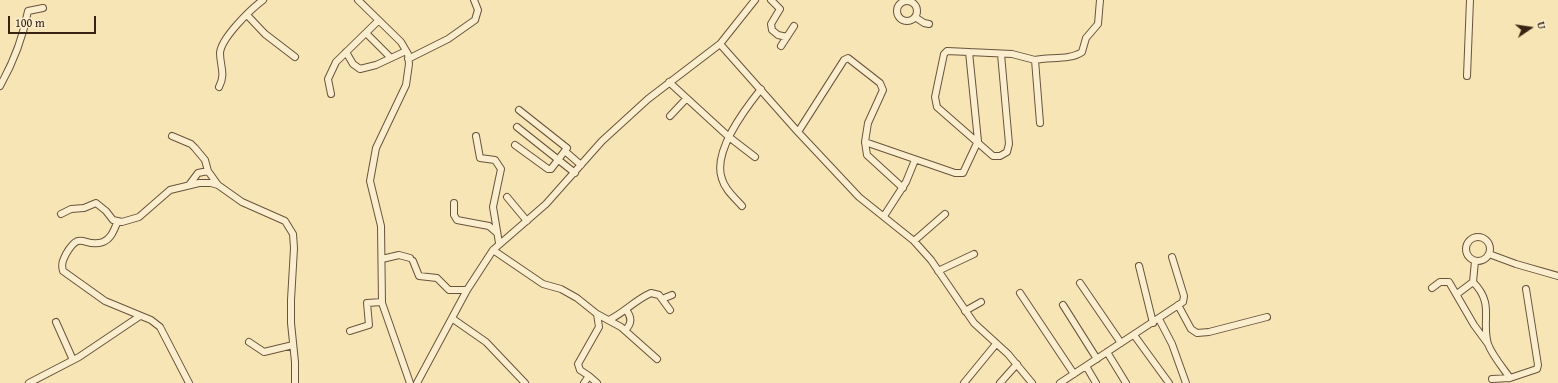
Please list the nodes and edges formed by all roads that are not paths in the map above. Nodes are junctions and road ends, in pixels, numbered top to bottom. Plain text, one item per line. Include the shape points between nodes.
1 (262, 0) edge
2 (358, 0) edge
3 (474, 0) edge
4 (755, 0) edge
5 (770, 0) edge
6 (1100, 0) edge
7 (1470, 0) edge
8 (904, 1) edge
9 (915, 3) edge
10 (44, 8) dead end
11 (247, 15) junction
12 (915, 17) junction
13 (378, 20) junction
14 (930, 24) dead end
15 (794, 26) dead end
16 (366, 33) junction
17 (787, 37) junction
18 (720, 44) junction
19 (781, 46) dead end
20 (406, 51) junction
21 (346, 52) junction
22 (969, 52) junction
23 (1001, 54) junction
24 (294, 57) dead end
25 (391, 58) junction
26 (408, 58) junction
27 (1035, 60) junction
28 (1467, 76) dead end
29 (669, 82) junction
30 (0, 86) edge
31 (219, 87) dead end
32 (761, 89) junction
33 (331, 94) dead end
34 (686, 99) junction
35 (519, 110) dead end
36 (670, 116) dead end
37 (1040, 123) dead end
38 (517, 127) dead end
39 (798, 132) junction
40 (172, 136) dead end
41 (476, 136) dead end
42 (729, 137) junction
43 (978, 141) junction
44 (865, 142) junction
45 (516, 145) dead end
46 (566, 152) junction
47 (755, 157) dead end
48 (560, 159) junction
49 (915, 160) junction
50 (581, 165) junction
51 (208, 171) junction
52 (575, 173) junction
53 (189, 185) junction
54 (218, 185) junction
55 (903, 188) junction
56 (507, 197) dead end
57 (454, 203) dead end
58 (742, 206) dead end
59 (61, 214) dead end
60 (945, 214) dead end
61 (884, 216) junction
62 (527, 221) junction
63 (117, 222) junction
64 (497, 233) junction
65 (914, 241) junction
66 (499, 243) junction
67 (493, 250) junction
68 (974, 254) dead end
69 (1489, 254) junction
70 (1172, 257) dead end
71 (382, 259) junction
72 (1475, 261) junction
73 (1139, 266) dead end
74 (938, 271) junction
75 (1558, 276) edge
76 (1473, 282) junction
77 (1080, 283) dead end
78 (1432, 288) dead end
79 (1526, 289) dead end
80 (467, 290) junction
81 (1020, 292) dead end
82 (1457, 294) junction
83 (672, 295) dead end
84 (662, 299) junction
85 (382, 302) junction
86 (981, 302) dead end
87 (1063, 305) dead end
88 (1178, 305) junction
89 (626, 310) junction
90 (670, 310) dead end
91 (965, 310) junction
92 (597, 314) junction
93 (140, 316) junction
94 (1267, 317) dead end
95 (453, 319) junction
96 (1159, 319) junction
97 (609, 320) junction
98 (56, 322) dead end
99 (1153, 322) junction
100 (625, 330) junction
101 (350, 331) dead end
102 (1134, 335) junction
103 (249, 342) dead end
104 (1121, 343) junction
105 (996, 344) junction
106 (1488, 344) junction
107 (293, 345) junction
108 (1107, 352) junction
109 (657, 359) dead end
110 (1097, 359) junction
111 (73, 360) junction
112 (1016, 364) junction
113 (1086, 366) junction
114 (1074, 374) junction
115 (589, 376) junction
116 (1510, 378) junction
117 (1492, 379) dead end
118 (29, 383) edge
119 (189, 383) edge
120 (295, 383) edge
121 (410, 383) edge
122 (418, 383) edge
123 (525, 383) edge
124 (584, 383) edge
125 (597, 383) edge
126 (964, 383) edge
127 (1000, 383) edge
128 (1032, 383) edge
129 (1060, 383) edge
130 (1096, 383) edge
131 (1126, 383) edge
132 (1169, 383) edge
133 (1186, 383) edge

1 - 11 street
2 - 13 street
3 - 26 street via 478,10 476,20 448,39
4 - 18 street
5 - 17 street via 780,9 771,24 772,30
6 - 27 street via 1098,24 1086,38 1082,52 1067,58
7 - 28 street
8 - 9 street
8 - 12 street via 897,11 899,17 904,21 910,21
9 - 12 street
10 - 30 street via 28,11 25,29
11 - 24 street via 265,34
11 - 31 street via 223,44 220,54 224,77
12 - 14 street
13 - 16 street
13 - 20 street via 401,42
15 - 17 street
16 - 21 street
16 - 25 street
17 - 19 street
18 - 29 street
18 - 32 street
20 - 25 street
20 - 26 street
21 - 25 street via 353,64 360,69
21 - 33 street via 336,62 328,79
22 - 23 street
22 - 43 street
22 - 43 street via 945,53 935,101 939,110
23 - 27 street via 1017,54
23 - 43 street via 1009,149 1004,155 996,157
26 - 71 street via 409,73 406,85 376,148 371,172 372,191 381,226
27 - 37 street
29 - 34 street
29 - 50 street via 602,141
32 - 39 street
32 - 42 street
34 - 36 street
34 - 42 street
35 - 46 street via 566,146
38 - 48 street
39 - 44 street via 844,60 848,58 880,83 883,90 868,123
39 - 61 street via 859,197
40 - 51 street via 191,144 205,160
41 - 64 street via 480,158 495,160 501,169 493,207
42 - 47 street
42 - 58 street via 721,162 721,178 724,186
43 - 49 street via 967,168 961,174
44 - 49 street
44 - 55 street via 867,155
45 - 48 street via 548,169
46 - 48 street
46 - 50 street
48 - 52 street
49 - 55 street
50 - 52 street
51 - 53 street via 198,173
51 - 54 street
52 - 62 street
53 - 54 street via 205,182
53 - 63 street via 170,190 139,217
54 - 107 street via 242,202 285,221 291,228 294,248 291,300
55 - 61 street
56 - 62 street
57 - 64 street via 454,215 457,220 489,226
59 - 63 street via 96,203
60 - 65 street
61 - 65 street
62 - 66 street
63 - 93 street via 108,239 102,242 80,240 72,243 63,259 62,268 65,274 105,301
64 - 66 street
65 - 74 street
66 - 67 street
67 - 80 street
67 - 92 street via 544,284 561,289 577,298
68 - 74 street
69 - 72 street via 1484,260
69 - 72 street via 1490,249 1486,240 1478,237 1473,239 1469,242 1467,250 1468,255
69 - 75 street
70 - 88 street via 1184,299
71 - 80 street via 399,255 412,260 419,276 437,278 450,290
71 - 85 street
72 - 76 street
73 - 99 street
74 - 91 street
76 - 82 street
76 - 106 street via 1486,300
77 - 104 street
78 - 82 street via 1444,281 1449,282
79 - 116 street via 1538,365 1535,371
80 - 95 street
81 - 114 street
82 - 106 street
83 - 84 street
84 - 89 street via 656,293 651,293 634,302
84 - 90 street
85 - 101 street via 367,303 369,325
85 - 121 street
86 - 91 street
87 - 110 street
88 - 94 street via 1191,328 1197,333
88 - 96 street
89 - 97 street
89 - 100 street via 631,323
91 - 105 street via 980,331
92 - 97 street
92 - 115 street via 599,327 578,364 580,370
93 - 111 street
93 - 119 street via 160,326
95 - 122 street
95 - 123 street via 486,342
96 - 99 street
96 - 133 street via 1172,344
97 - 100 street
98 - 111 street
99 - 102 street
100 - 109 street
102 - 104 street
102 - 132 street
103 - 107 street via 264,352
104 - 108 street
105 - 112 street
105 - 126 street
106 - 116 street
107 - 120 street
108 - 110 street
108 - 131 street
110 - 113 street
111 - 118 street
112 - 127 street
112 - 128 street
113 - 114 street
113 - 130 street
114 - 129 street
115 - 124 street
115 - 125 street
116 - 117 street

